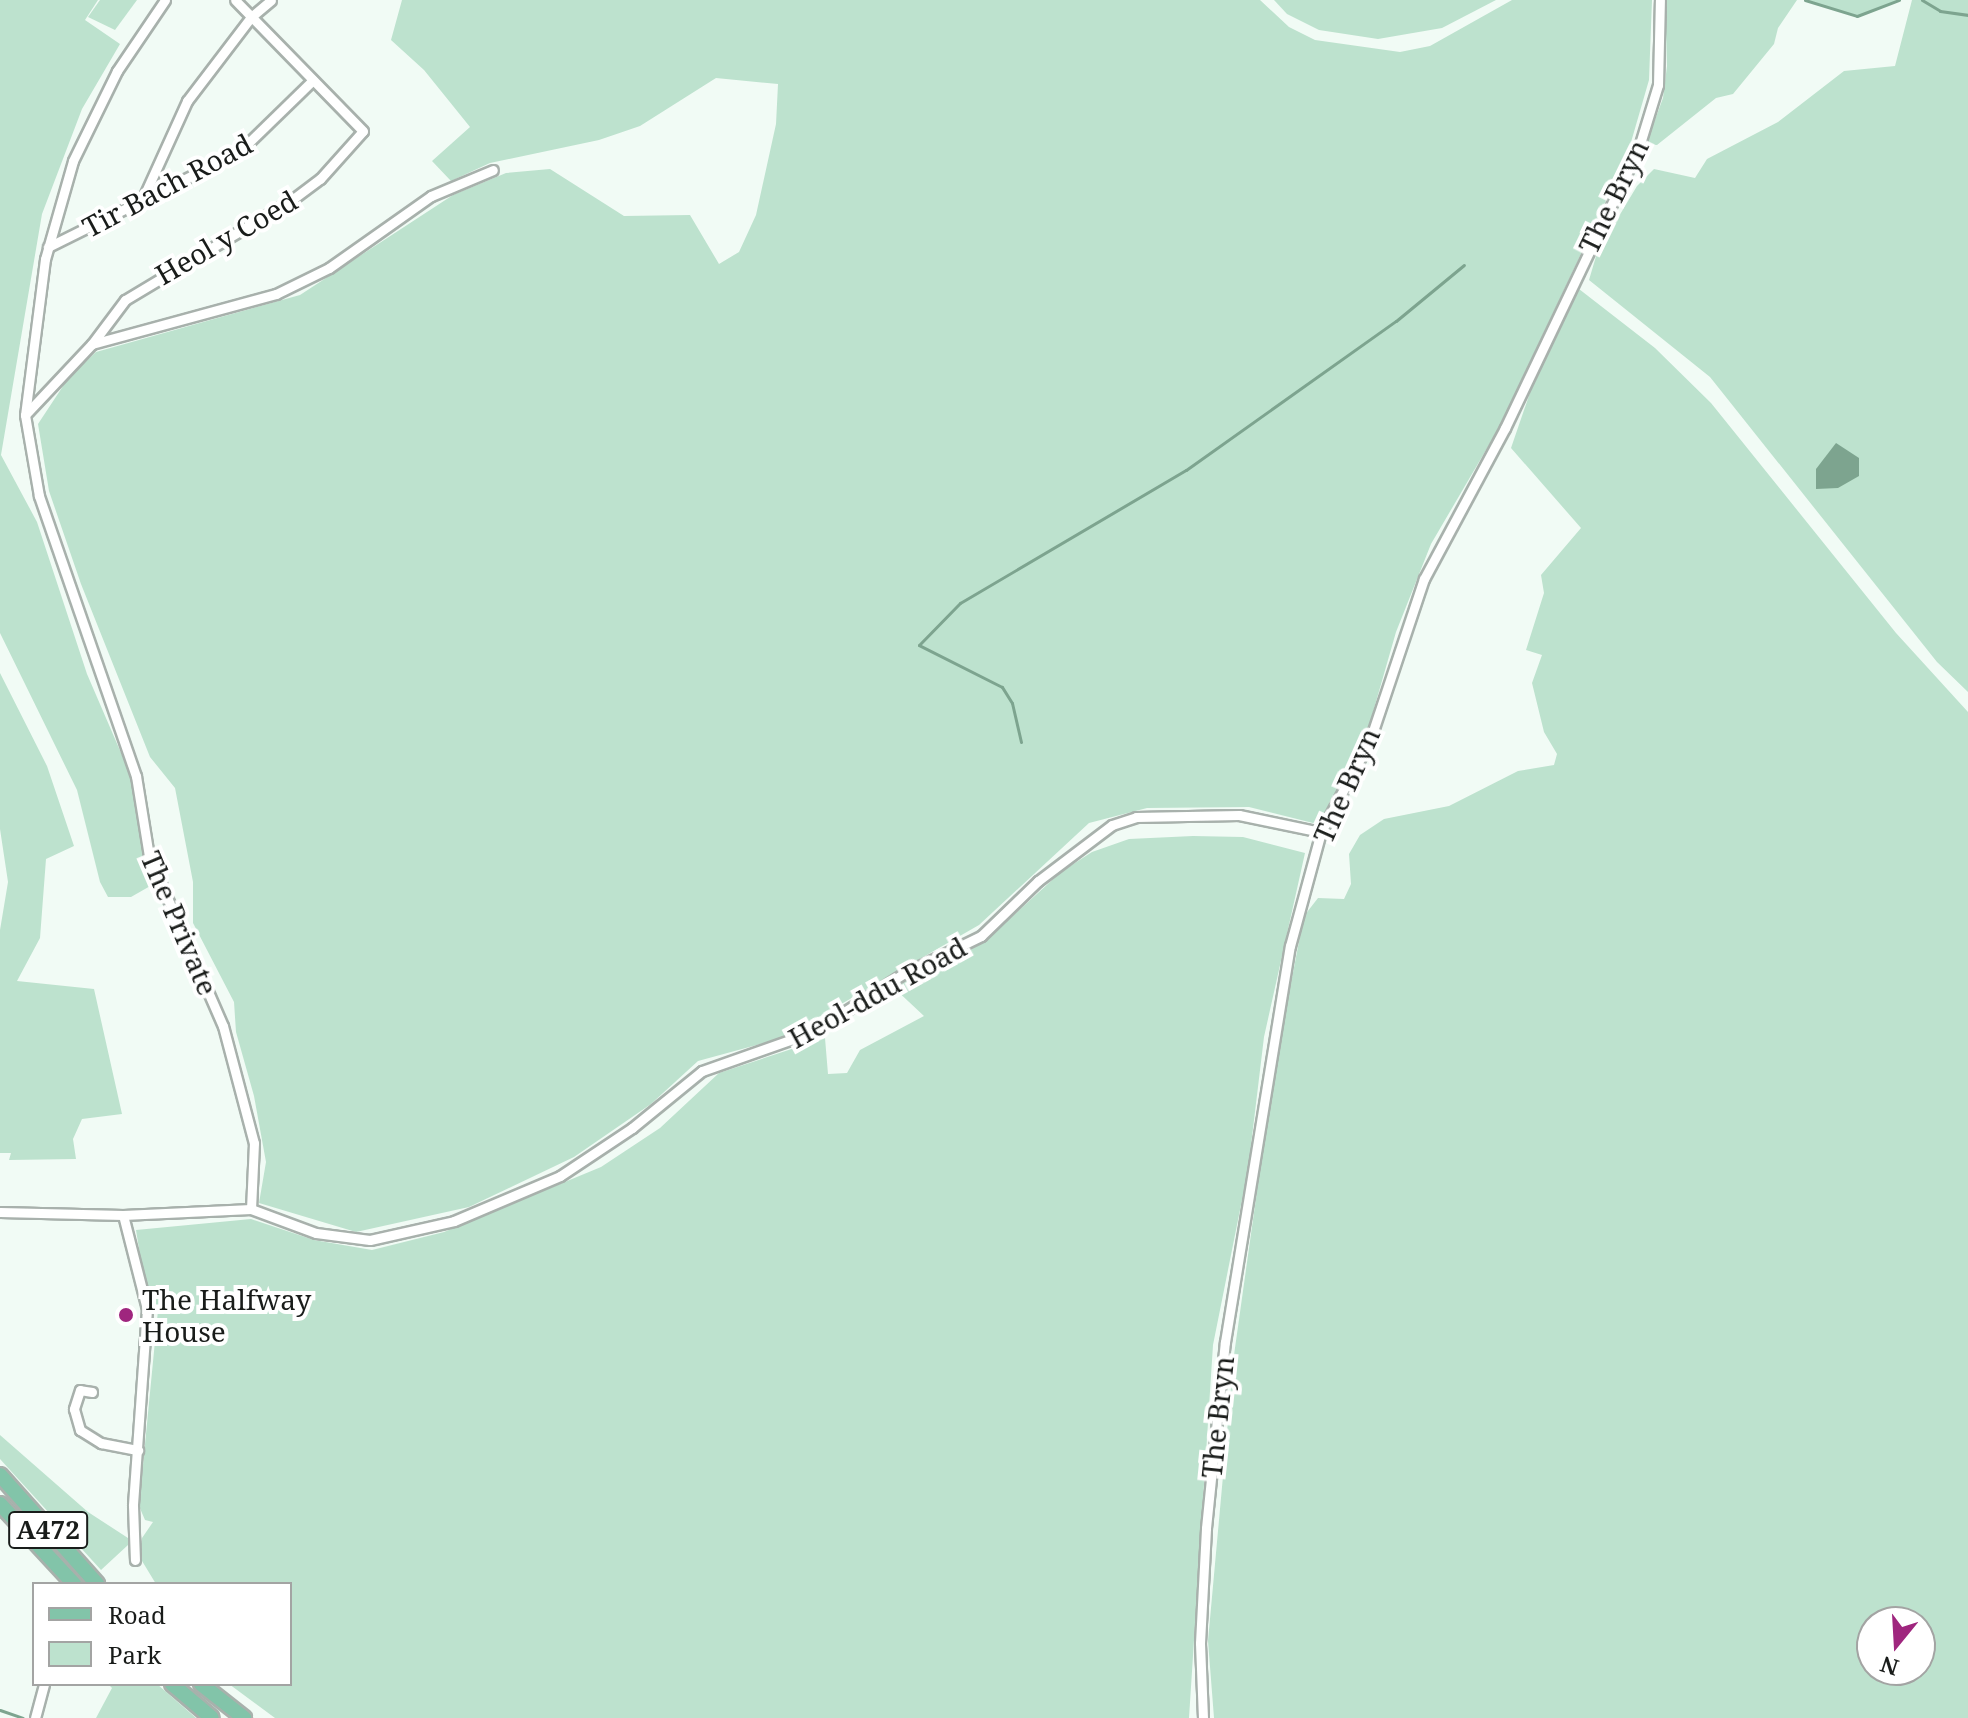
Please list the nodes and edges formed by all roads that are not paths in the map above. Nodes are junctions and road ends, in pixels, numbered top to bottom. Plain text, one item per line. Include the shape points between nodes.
1 (165, 0) edge
2 (235, 0) edge
3 (271, 0) edge
4 (1660, 0) edge
5 (251, 17) junction
6 (313, 80) junction
7 (493, 170) dead end
8 (143, 198) junction
9 (48, 247) junction
10 (92, 344) junction
11 (25, 415) junction
12 (1321, 832) junction
13 (251, 1209) junction
14 (0, 1212) edge
15 (123, 1215) junction
16 (92, 1392) dead end
17 (138, 1450) junction
18 (0, 1475) edge
19 (0, 1504) edge
20 (135, 1560) dead end
21 (72, 1582) edge
22 (95, 1582) edge
23 (43, 1686) edge
24 (174, 1686) edge
25 (204, 1686) edge
26 (35, 1718) edge
27 (212, 1718) edge
28 (244, 1718) edge
29 (1203, 1718) edge

1 - 9 street, The Private via 103,97 73,161
2 - 5 street
3 - 5 street
4 - 12 street, The Bryn via 1658,85 1639,147 1505,428 1424,579 1370,740
5 - 6 street
5 - 8 street via 187,101
6 - 8 street, Tir Bach Road via 239,152
6 - 10 street, Heol y Coed via 363,131 320,179 293,199 125,300
7 - 10 street via 431,196 329,268 276,294
8 - 9 street, Tir Bach Road
9 - 11 street, The Private
10 - 11 street, Heol y Coed
11 - 13 street, The Private via 31,458 136,776 149,856 223,1026 254,1143
12 - 13 street, Heol-ddu Road via 1239,815 1136,817 1112,825 1038,881 981,936 903,974 813,1032 702,1071 583,1162 454,1221 370,1240 316,1233
12 - 29 street, The Bryn via 1271,1043 1260,1151 1225,1342 1206,1528 1200,1643
13 - 15 street
14 - 15 street
15 - 17 street via 147,1309
16 - 17 street via 80,1390 74,1409 80,1430 101,1443
17 - 20 street
18 - 22 main road, A472
19 - 21 main road, A472
23 - 26 street
24 - 27 main road
25 - 28 main road

